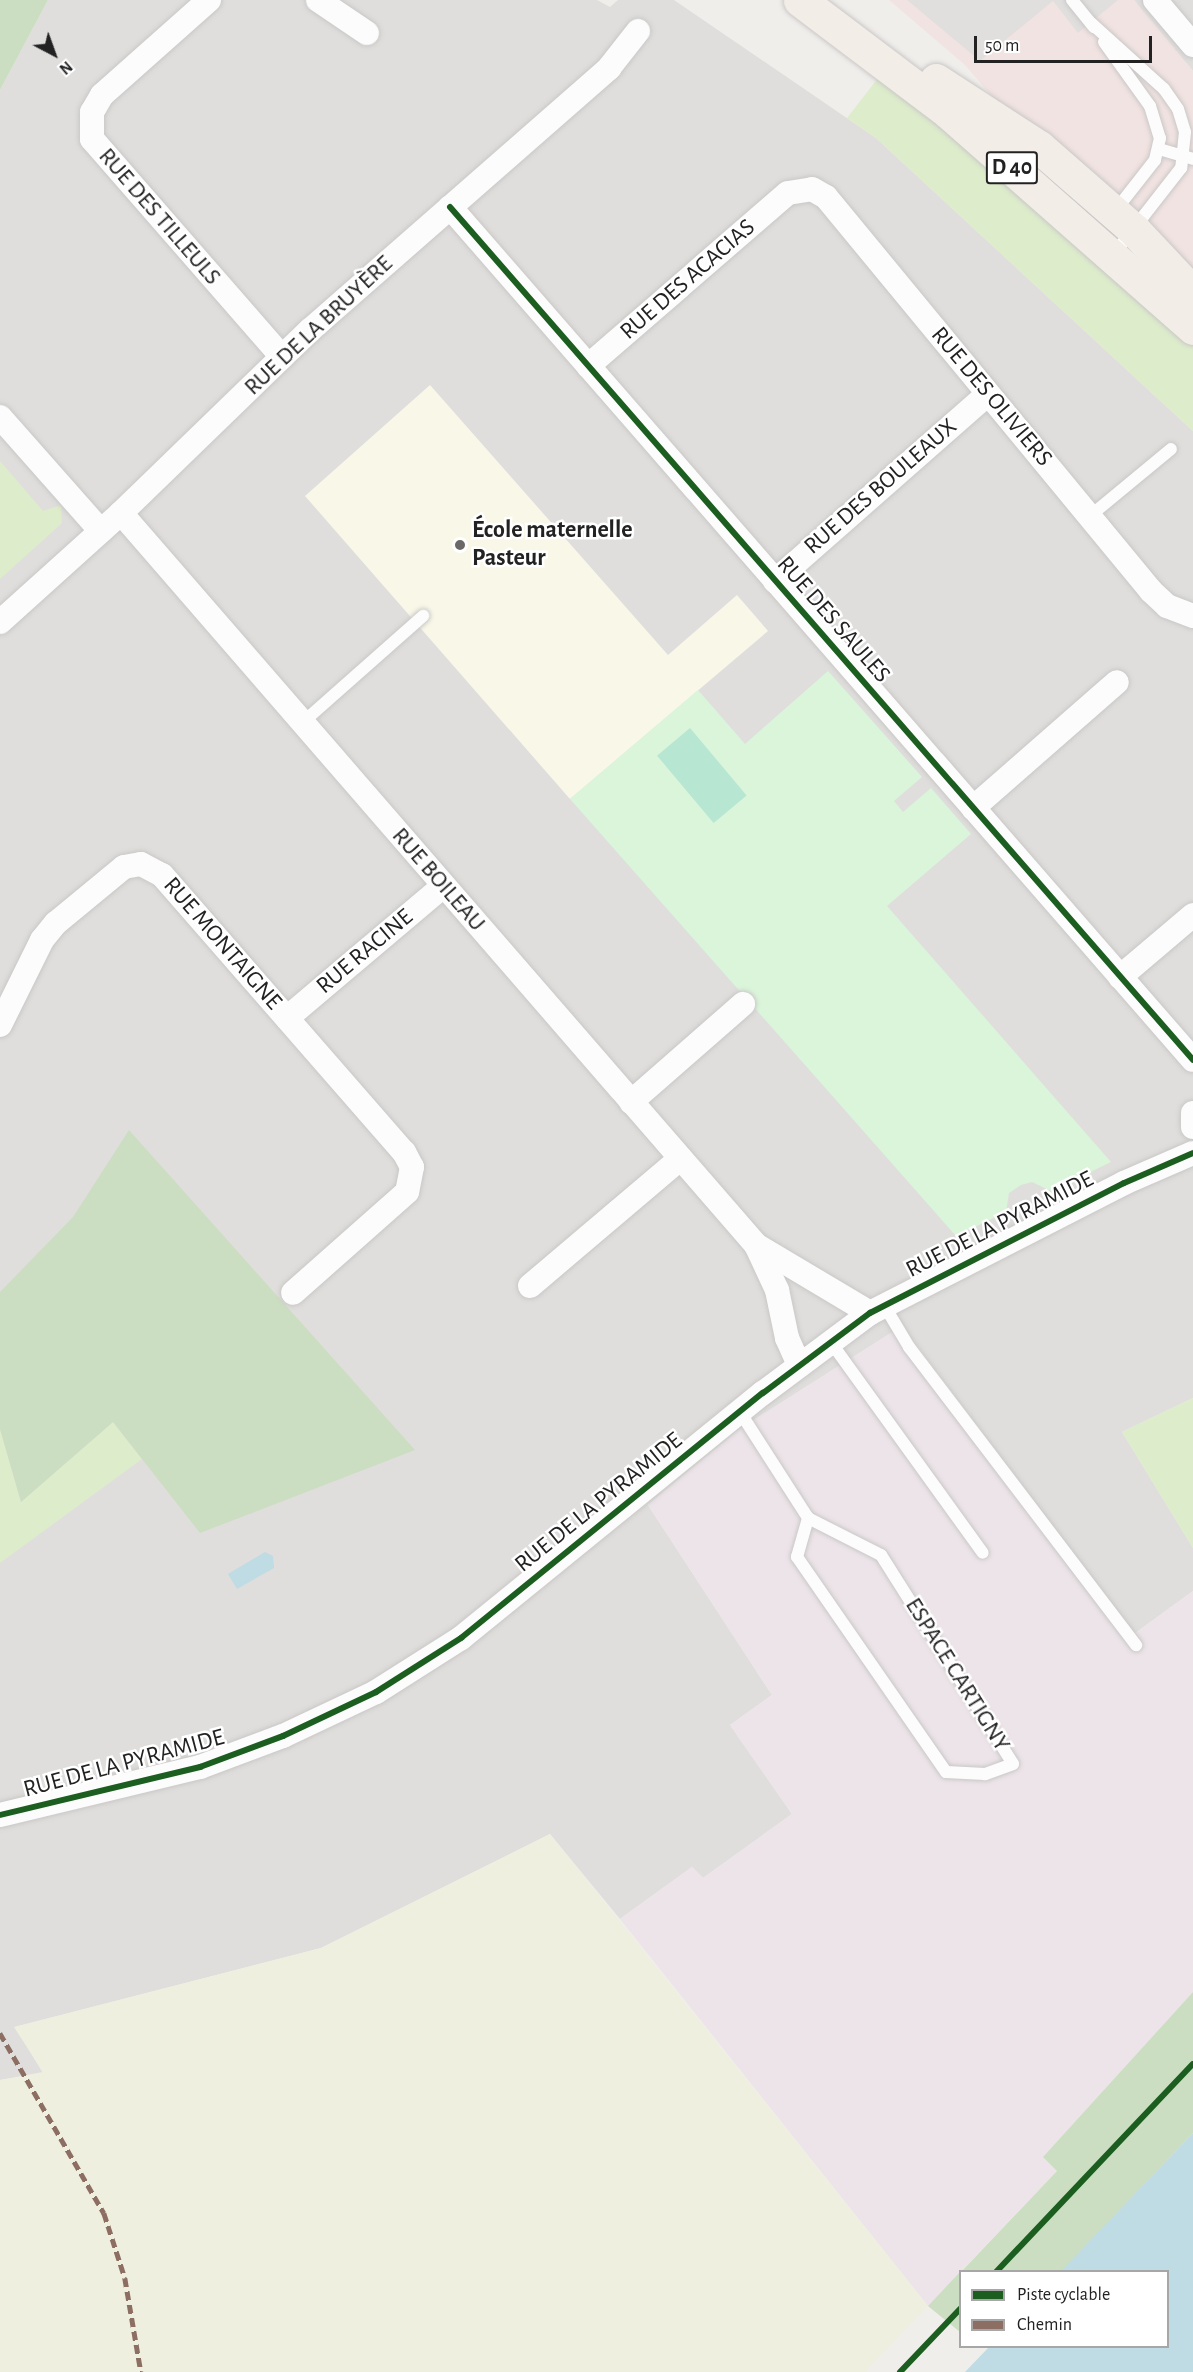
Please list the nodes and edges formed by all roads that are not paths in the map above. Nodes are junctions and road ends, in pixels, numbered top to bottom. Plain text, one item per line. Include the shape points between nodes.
1 (209, 0) edge
2 (318, 0) edge
3 (800, 0) edge
4 (825, 0) edge
5 (1072, 0) edge
6 (1155, 0) edge
7 (1091, 23) junction
8 (638, 31) dead end
9 (367, 33) dead end
10 (1193, 45) edge
11 (1159, 149) junction
12 (1189, 157) edge
13 (788, 193) joint
14 (450, 207) junction
15 (1110, 230) junction
16 (1193, 293) edge
17 (1193, 328) edge
18 (282, 357) junction
19 (588, 366) junction
20 (988, 394) junction
21 (0, 417) edge
22 (1171, 449) dead end
23 (121, 513) junction
24 (1090, 516) junction
25 (101, 531) junction
26 (774, 581) junction
27 (423, 616) dead end
28 (1193, 616) edge
29 (0, 622) edge
30 (1117, 682) dead end
31 (302, 723) junction
32 (973, 808) junction
33 (442, 886) junction
34 (1193, 915) edge
35 (1120, 977) junction
36 (743, 1004) dead end
37 (287, 1018) junction
38 (0, 1025) edge
39 (1192, 1061) edge
40 (631, 1102) junction
41 (1193, 1113) edge
42 (1193, 1127) edge
43 (1193, 1153) edge
44 (680, 1159) junction
45 (756, 1245) junction
46 (530, 1286) dead end
47 (293, 1293) dead end
48 (877, 1309) junction
49 (830, 1341) junction
50 (799, 1365) junction
51 (740, 1412) junction
52 (808, 1518) junction
53 (983, 1553) dead end
54 (1136, 1645) dead end
55 (0, 1815) edge

1 - 18 street, RUE DES TILLEULS via 102,95 92,112 92,139
2 - 9 street
3 - 15 main road, D 40
4 - 15 main road, D 40 via 923,72 1024,136
5 - 7 lane
6 - 10 street
7 - 11 lane via 1154,112
7 - 12 lane via 1172,100 1183,121
8 - 14 street, RUE DE LA BRUYÈRE via 617,60
11 - 12 lane
11 - 15 lane
12 - 15 lane via 1167,189
13 - 19 street, RUE DES ACACIAS
13 - 20 street, RUE DES OLIVIERS via 812,189 826,197
14 - 18 street, RUE DE LA BRUYÈRE
14 - 19 street, RUE DES SAULES
15 - 16 main road, D 40
15 - 17 main road, D 40
18 - 23 street, RUE DE LA BRUYÈRE
19 - 26 street, RUE DES SAULES
20 - 24 street, RUE DES OLIVIERS
20 - 26 street, RUE DES BOULEAUX
21 - 25 street
22 - 24 lane
23 - 25 street, RUE DE LA BRUYÈRE
23 - 31 street, RUE BOILEAU
24 - 28 street, RUE DES OLIVIERS via 1158,599
25 - 29 street, RUE DE LA BRUYÈRE
26 - 32 street, RUE DES SAULES
27 - 31 lane
30 - 32 street
31 - 33 street, RUE BOILEAU
32 - 35 street, RUE DES SAULES
33 - 37 street, RUE RACINE
33 - 40 street, RUE BOILEAU
34 - 35 street
35 - 39 street, RUE DES SAULES
36 - 40 street
37 - 38 street, RUE MONTAIGNE via 170,882 141,864 114,873 47,932
37 - 47 street, RUE MONTAIGNE via 404,1152 412,1174 401,1199
40 - 44 street, RUE BOILEAU
41 - 42 street
43 - 48 street, RUE DE LA PYRAMIDE
44 - 45 street, RUE BOILEAU
44 - 46 street
45 - 48 street, RUE BOILEAU
45 - 50 street, RUE BOILEAU via 777,1290
48 - 49 street, RUE DE LA PYRAMIDE
48 - 54 lane
49 - 50 street, RUE DE LA PYRAMIDE
49 - 53 lane
50 - 51 street, RUE DE LA PYRAMIDE
51 - 52 lane
51 - 55 street, RUE DE LA PYRAMIDE via 461,1638 376,1692 283,1736 200,1767
52 - 52 lane, ESPACE CARTIGNY via 881,1555 1013,1764 985,1774 946,1772 798,1557

